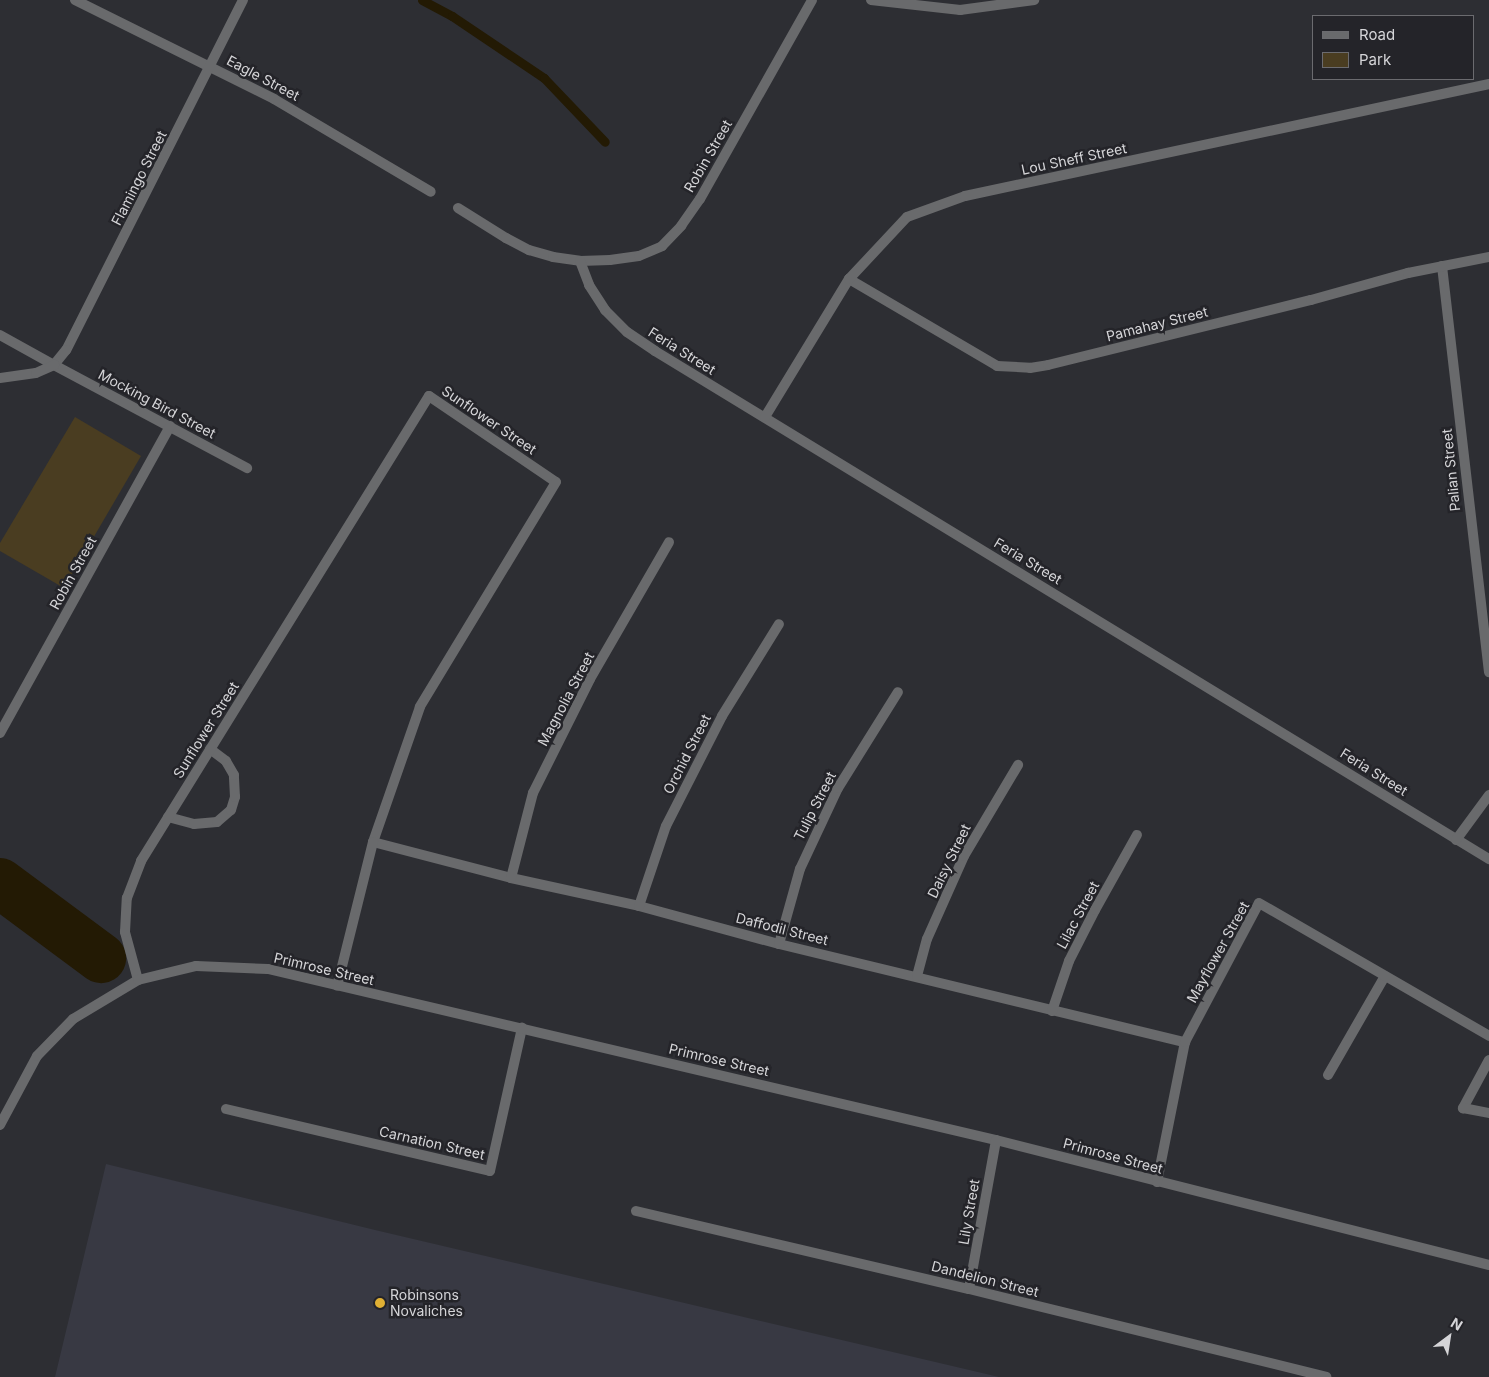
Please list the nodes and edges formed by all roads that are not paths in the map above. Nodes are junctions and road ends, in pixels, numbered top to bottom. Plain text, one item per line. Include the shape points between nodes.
1 (75, 0) edge
2 (243, 0) edge
3 (812, 0) edge
4 (871, 0) edge
5 (1034, 0) edge
6 (211, 66) junction
7 (1489, 84) edge
8 (432, 192) dead end
9 (458, 208) dead end
10 (1489, 257) edge
11 (580, 261) junction
12 (1442, 266) junction
13 (849, 279) junction
14 (0, 335) edge
15 (54, 364) junction
16 (0, 378) edge
17 (765, 417) junction
18 (170, 426) junction
19 (247, 468) dead end
20 (669, 542) dead end
21 (779, 624) dead end
22 (1489, 672) edge
23 (898, 692) dead end
24 (0, 733) edge
25 (210, 750) junction
26 (1018, 765) dead end
27 (1489, 796) edge
28 (168, 817) junction
29 (1137, 835) dead end
30 (1456, 840) junction
31 (373, 842) junction
32 (1489, 859) edge
33 (511, 878) junction
34 (639, 906) junction
35 (779, 944) junction
36 (917, 976) junction
37 (1385, 976) junction
38 (138, 980) junction
39 (337, 986) junction
40 (1052, 1011) junction
41 (522, 1028) junction
42 (1489, 1036) edge
43 (1185, 1042) junction
44 (1489, 1060) edge
45 (1328, 1075) dead end
46 (226, 1108) dead end
47 (1489, 1113) edge
48 (0, 1125) edge
49 (996, 1140) junction
50 (1157, 1182) junction
51 (636, 1211) dead end
52 (1489, 1265) edge
53 (970, 1289) junction
54 (1326, 1377) edge

1 - 6 street, Eagle Street
2 - 6 street, Flamingo Street
3 - 11 street, Robin Street via 728,150 681,226 662,246 639,256
4 - 5 street via 960,10
6 - 8 street, Eagle Street via 353,144
6 - 15 street, Flamingo Street via 66,350
7 - 13 street, Lou Sheff Street via 965,196 907,217
9 - 11 street via 529,250
10 - 12 street, Pamahay Street
11 - 17 street, Feria Street via 604,310 627,332
12 - 13 street, Pamahay Street via 1030,368 997,366
12 - 22 street, Palian Street
13 - 17 street, Lou Sheff Street
14 - 15 street, Mocking Bird Street
15 - 16 street via 36,373
15 - 18 street, Mocking Bird Street
17 - 30 street, Feria Street
18 - 19 street, Mocking Bird Street
18 - 24 street, Robin Street
20 - 33 street, Magnolia Street via 590,678 533,793
21 - 34 street, Orchid Street via 722,716 687,783 666,826
23 - 35 street, Tulip Street via 838,788 808,851
25 - 28 street, Sunflower Street
25 - 28 street via 226,761 234,775 235,797 231,810 216,822 194,824
25 - 31 street, Sunflower Street via 428,396 556,482 420,707
26 - 36 street, Daisy Street via 964,856 927,939
27 - 30 street
28 - 38 street, Sunflower Street via 140,861 127,898 125,932
29 - 40 street, Lilac Street via 1069,961
30 - 32 street, Feria Street
31 - 33 street, Daffodil Street
31 - 39 street, Sunflower Street
33 - 34 street, Daffodil Street
34 - 35 street, Daffodil Street
35 - 36 street, Daffodil Street
36 - 40 street, Daffodil Street
37 - 42 street, Mayflower Street
37 - 43 street, Mayflower Street via 1259,903
37 - 45 street
38 - 39 street, Primrose Street via 196,966 268,969
38 - 48 street, Primrose Street via 73,1019 38,1056
39 - 41 street, Primrose Street
40 - 43 street, Daffodil Street
41 - 46 street, Carnation Street via 490,1171
41 - 49 street, Primrose Street
43 - 50 street, Mayflower Street
44 - 47 street via 1463,1108
49 - 50 street, Primrose Street
49 - 53 street, Lily Street
50 - 52 street, Primrose Street
51 - 53 street, Dandelion Street
53 - 54 street, Dandelion Street

